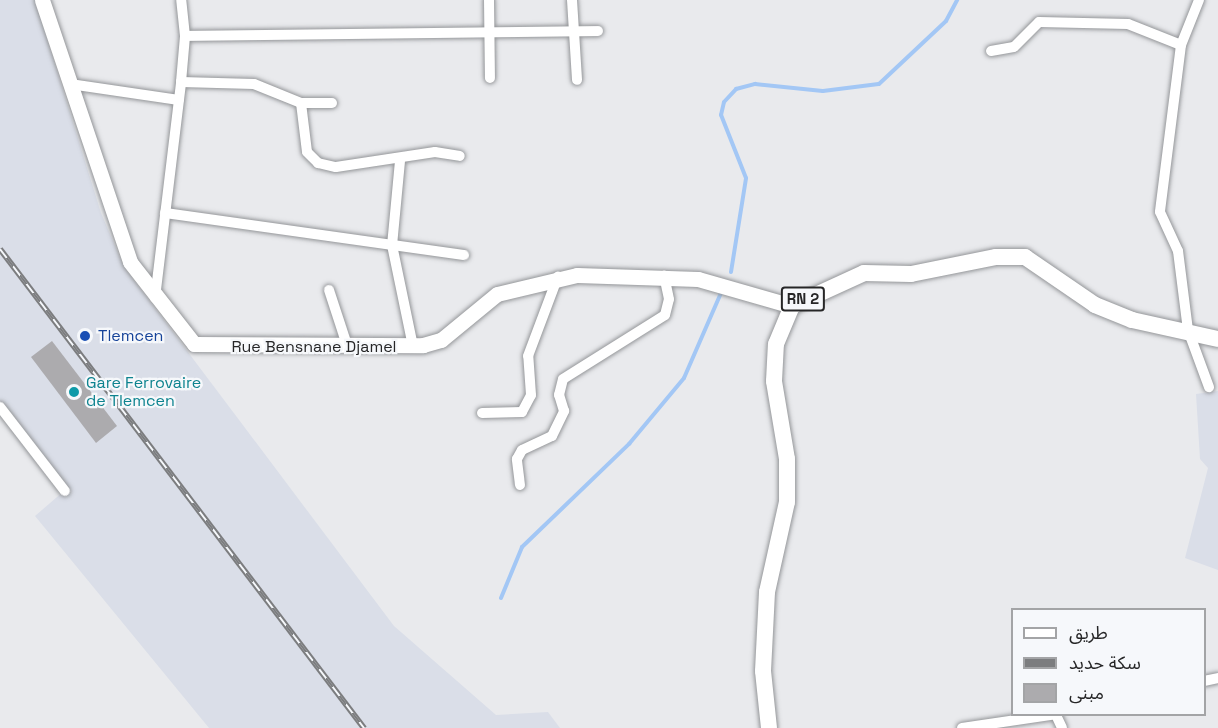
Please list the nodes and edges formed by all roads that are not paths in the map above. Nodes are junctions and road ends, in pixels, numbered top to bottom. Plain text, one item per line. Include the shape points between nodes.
1 (42, 0) edge
2 (181, 0) edge
3 (489, 0) edge
4 (572, 0) edge
5 (1199, 0) edge
6 (490, 31) junction
7 (574, 32) junction
8 (598, 32) dead end
9 (186, 36) junction
10 (1181, 45) junction
11 (992, 51) dead end
12 (490, 78) dead end
13 (577, 80) dead end
14 (182, 82) junction
15 (70, 84) junction
16 (179, 100) junction
17 (301, 102) junction
18 (332, 103) dead end
19 (460, 156) dead end
20 (400, 161) junction
21 (165, 213) junction
22 (392, 245) junction
23 (464, 255) dead end
24 (558, 276) junction
25 (664, 276) junction
26 (328, 290) dead end
27 (154, 298) junction
28 (792, 306) junction
29 (1188, 330) junction
30 (1218, 339) edge
31 (347, 345) junction
32 (413, 346) junction
33 (1209, 387) dead end
34 (0, 407) edge
35 (482, 413) dead end
36 (520, 485) dead end
37 (65, 491) dead end
38 (1050, 716) edge
39 (769, 728) edge
40 (962, 728) edge

1 - 15 main road, Rue Bensnane Djamel
2 - 9 street
3 - 6 street
4 - 7 street
5 - 10 street
6 - 7 street
6 - 9 street
6 - 12 street
7 - 8 street
7 - 13 street
9 - 14 street
10 - 11 street via 1128,24 1039,22 1014,47
10 - 29 street via 1160,212 1178,251
14 - 16 street
14 - 17 street via 254,84
15 - 16 street
15 - 27 main road, Rue Bensnane Djamel via 130,262
16 - 21 street
17 - 18 street
17 - 20 street via 307,152 318,163 336,167
19 - 20 street via 435,152
20 - 22 street
21 - 22 street
21 - 27 street
22 - 23 street
22 - 32 street
24 - 25 main road, Rue Bensnane Djamel
24 - 32 main road, Rue Bensnane Djamel via 497,294 441,340
24 - 35 street via 528,356 531,395 522,412
25 - 28 main road, Rue Bensnane Djamel via 729,284
25 - 36 street via 669,299 665,315 563,379 559,395 564,411 552,436 522,450 517,459
26 - 31 street
27 - 31 main road, Rue Bensnane Djamel via 183,336 207,348
28 - 29 main road, RN 2 via 864,273 911,274 996,257 1025,257 1095,305 1132,320
28 - 39 main road, RN 2 via 776,344 774,381 787,459 788,502 767,592 763,671
29 - 30 main road, RN 2
29 - 33 street
31 - 32 main road, Rue Bensnane Djamel
34 - 37 street
38 - 40 street

